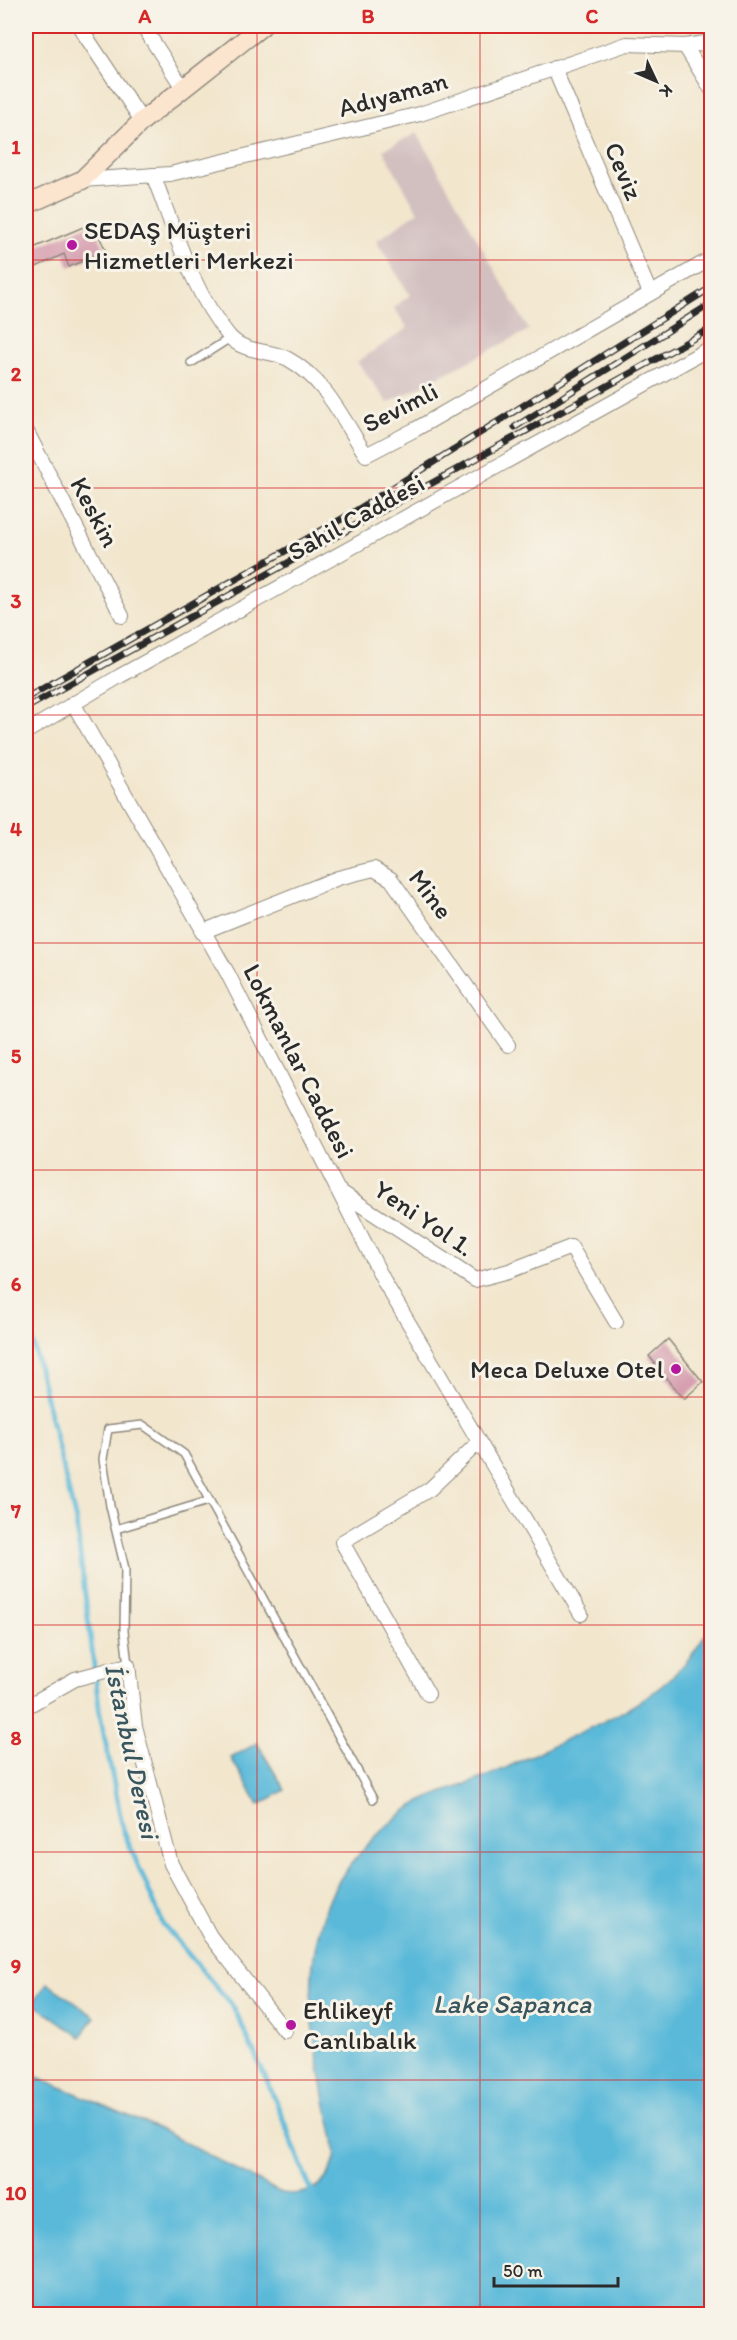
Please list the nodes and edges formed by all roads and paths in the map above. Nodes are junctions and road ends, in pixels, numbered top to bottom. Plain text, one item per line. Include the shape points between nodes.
1 (79, 26) edge
2 (143, 26) edge
3 (262, 26) edge
4 (711, 42) edge
5 (686, 46) junction
6 (554, 68) junction
7 (183, 88) junction
8 (711, 90) edge
9 (142, 121) junction
10 (153, 175) junction
11 (82, 180) junction
12 (26, 205) edge
13 (711, 258) edge
14 (650, 293) junction
15 (230, 338) junction
16 (711, 347) edge
17 (191, 363) dead end
18 (26, 430) edge
19 (122, 616) dead end
20 (73, 703) junction
21 (26, 732) edge
22 (202, 932) junction
23 (508, 1045) dead end
24 (340, 1191) junction
25 (616, 1322) dead end
26 (478, 1443) junction
27 (208, 1501) junction
28 (116, 1529) junction
29 (581, 1614) dead end
30 (128, 1665) junction
31 (428, 1694) dead end
32 (26, 1707) edge
33 (374, 1799) dead end
34 (285, 2031) dead end

1 - 9 street
2 - 7 street
3 - 7 street
4 - 5 street, Adıyaman
5 - 6 street, Adıyaman via 627,44
5 - 8 street
6 - 10 street, Adıyaman via 420,114
6 - 14 street, Ceviz
7 - 9 street
9 - 11 street
10 - 11 street, Adıyaman
10 - 15 street via 193,278
11 - 12 street
13 - 14 street, Sevimli
14 - 15 street, Sevimli via 366,455 320,384 288,358 245,348
15 - 17 lane
16 - 20 street, Sahil Caddesi
18 - 19 street, Keskin
20 - 21 street, Sahil Caddesi
20 - 22 street, Lokmanlar Caddesi
22 - 23 street, Mine via 338,878 374,870 391,879
22 - 24 street, Lokmanlar Caddesi via 228,974
24 - 25 street, Yeni Yol 1. via 475,1280 571,1247
24 - 26 street, Lokmanlar Caddesi via 385,1283
26 - 29 street, Lokmanlar Caddesi
26 - 31 street via 430,1489 342,1542
27 - 28 lane
27 - 28 lane via 184,1454 142,1425 108,1429 104,1459
27 - 33 lane
28 - 30 lane via 125,1569
30 - 32 street via 75,1679
30 - 34 street via 135,1726 171,1864 210,1936

